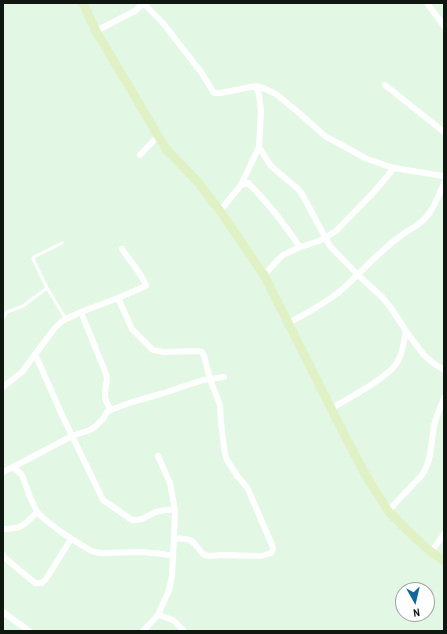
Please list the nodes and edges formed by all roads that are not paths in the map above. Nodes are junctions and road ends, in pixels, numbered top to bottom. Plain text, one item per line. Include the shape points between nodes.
1 (83, 3) edge
2 (144, 3) edge
3 (427, 3) edge
4 (444, 26) edge
5 (96, 32) junction
6 (385, 85) dead end
7 (256, 86) junction
8 (444, 132) edge
9 (158, 136) junction
10 (259, 147) junction
11 (140, 156) dead end
12 (394, 168) junction
13 (444, 176) edge
14 (444, 183) edge
15 (241, 185) junction
16 (220, 210) junction
17 (324, 238) junction
18 (62, 243) dead end
19 (300, 248) junction
20 (122, 249) dead end
21 (264, 275) junction
22 (358, 275) junction
23 (47, 288) junction
24 (118, 298) junction
25 (3, 308) edge
26 (8, 312) junction
27 (81, 312) junction
28 (3, 318) edge
29 (66, 319) junction
30 (289, 323) junction
31 (406, 330) junction
32 (35, 354) junction
33 (444, 370) edge
34 (224, 377) dead end
35 (210, 379) junction
36 (3, 387) edge
37 (444, 398) edge
38 (332, 408) junction
39 (111, 410) junction
40 (72, 436) junction
41 (158, 456) dead end
42 (14, 467) junction
43 (3, 472) edge
44 (175, 510) junction
45 (388, 511) junction
46 (37, 512) junction
47 (3, 529) edge
48 (444, 534) edge
49 (174, 538) junction
50 (71, 539) junction
51 (431, 552) junction
52 (173, 556) junction
53 (4, 557) edge
54 (444, 561) edge
55 (3, 612) edge
56 (158, 615) junction
57 (29, 631) edge
58 (143, 631) edge
59 (184, 631) edge

1 - 5 street
2 - 5 street via 135,11
2 - 7 street via 163,23 214,93
3 - 4 street
5 - 9 street
6 - 8 street
7 - 10 street via 261,111
7 - 12 street via 276,94 325,136 367,159
9 - 11 street
9 - 16 street via 166,149 197,181
10 - 15 street
10 - 17 street via 271,166 302,194
12 - 13 street
12 - 17 street via 344,223
14 - 22 street via 426,217 398,237
15 - 16 street
15 - 19 street via 248,182 274,210
16 - 21 street
17 - 19 street
17 - 22 street
18 - 23 lane via 33,259
19 - 21 street via 284,255
20 - 24 street via 146,286
21 - 30 street
22 - 30 street via 337,293
22 - 31 street via 382,297
23 - 26 lane via 23,306
23 - 29 lane
24 - 27 street
24 - 35 street via 132,329 149,347 164,352 202,352
25 - 26 lane
26 - 28 lane
27 - 29 street
27 - 39 street via 106,374 105,398
29 - 32 street via 54,329
30 - 38 street
31 - 33 street via 423,354
31 - 38 street via 399,361 394,368
32 - 36 street via 22,372
32 - 40 street
34 - 35 street
35 - 39 street
35 - 49 street via 220,405 227,460 247,488 273,549 271,553 262,556 210,556 202,553 190,540
37 - 45 street via 434,425 432,448 426,469
38 - 45 street via 364,472
39 - 40 street via 90,430
40 - 42 street
40 - 44 street via 100,496 109,505 137,521 162,510
41 - 44 street via 170,484
42 - 43 street
42 - 46 street via 22,475
44 - 49 street
45 - 51 street
46 - 47 street via 25,525
46 - 50 street
48 - 51 street
49 - 52 street
50 - 52 street via 96,553 143,552
50 - 53 street via 42,583 35,583
51 - 54 street
52 - 56 street via 169,590
55 - 57 street
56 - 58 street
56 - 59 street via 173,620

